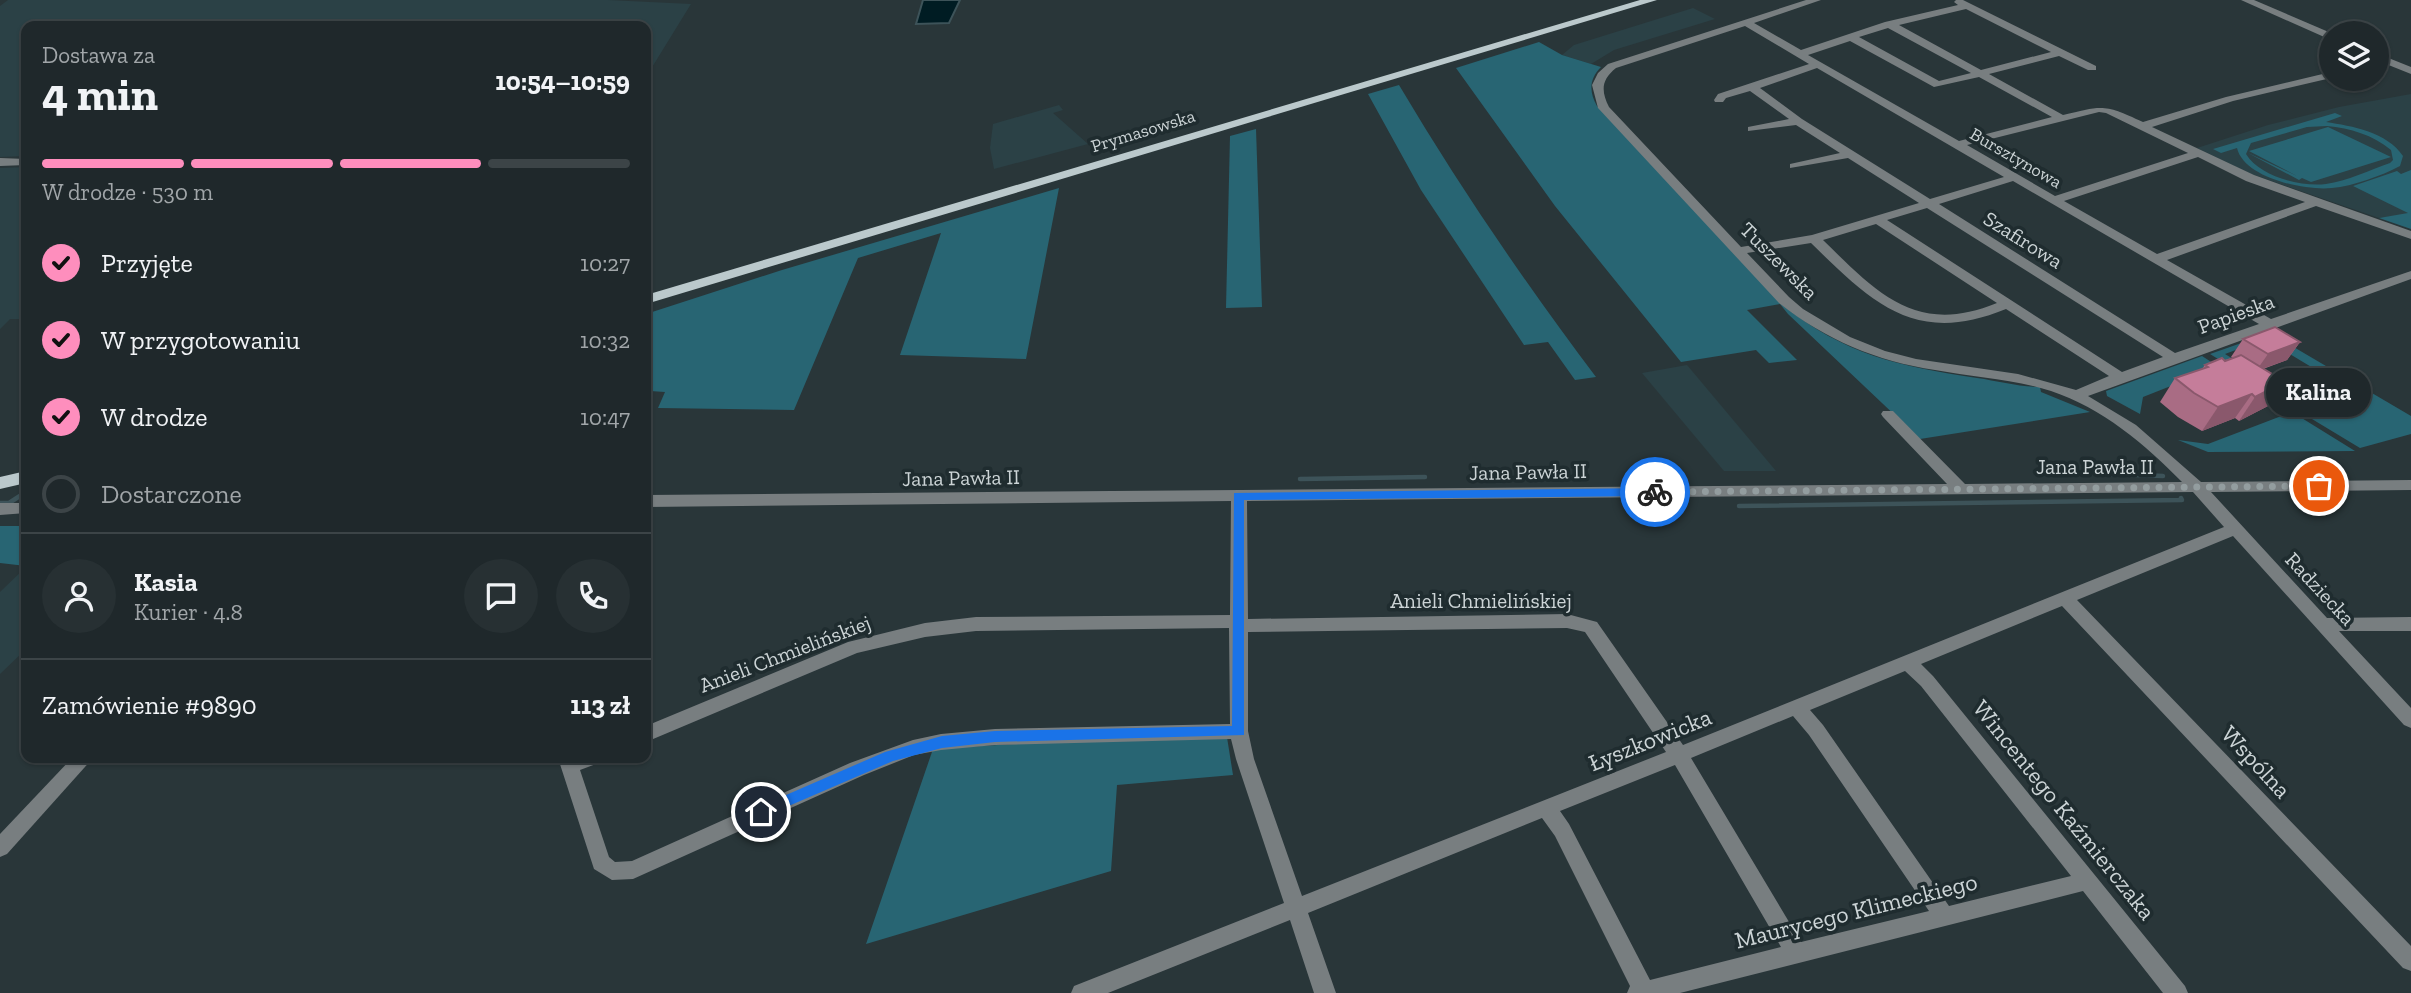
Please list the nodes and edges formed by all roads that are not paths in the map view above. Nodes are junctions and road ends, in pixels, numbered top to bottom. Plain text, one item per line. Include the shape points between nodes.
1 (1652, 0) edge
2 (1816, 0) edge
3 (1956, 0) edge
4 (2246, 0) edge
5 (1968, 6) junction
6 (1746, 23) junction
7 (1889, 24) junction
8 (2319, 32) edge
9 (1851, 37) junction
10 (2061, 52) junction
11 (1803, 53) junction
12 (1819, 64) junction
13 (2389, 65) edge
14 (2092, 68) dead end
15 (2411, 71) edge
16 (1979, 74) junction
17 (2319, 78) edge
18 (1752, 87) junction
19 (1719, 100) dead end
20 (2061, 118) junction
21 (1798, 121) junction
22 (2142, 126) junction
23 (1752, 129) dead end
24 (1959, 145) junction
25 (1850, 154) junction
26 (2196, 154) junction
27 (0, 162) edge
28 (21, 162) edge
29 (1794, 166) dead end
30 (2015, 177) junction
31 (2054, 200) junction
32 (2315, 202) junction
33 (1928, 204) junction
34 (1877, 219) junction
35 (2411, 235) edge
36 (1814, 239) junction
37 (1738, 251) junction
38 (2158, 259) junction
39 (2411, 275) edge
40 (2396, 280) junction
41 (2411, 288) edge
42 (651, 299) edge
43 (2008, 303) junction
44 (2269, 324) junction
45 (2175, 359) junction
46 (2120, 377) junction
47 (2077, 396) junction
48 (1888, 414) dead end
49 (21, 478) edge
50 (0, 483) edge
51 (2411, 485) edge
52 (2198, 487) junction
53 (1961, 489) junction
54 (1238, 496) junction
55 (651, 501) edge
56 (21, 508) edge
57 (0, 509) edge
58 (2235, 529) junction
59 (2065, 598) junction
60 (1237, 624) junction
61 (2411, 624) edge
62 (2322, 625) junction
63 (1907, 662) junction
64 (1796, 707) junction
65 (2411, 720) edge
66 (651, 732) edge
67 (1239, 732) junction
68 (1679, 755) junction
69 (79, 763) edge
70 (568, 763) edge
71 (1546, 808) junction
72 (0, 848) edge
73 (2088, 881) junction
74 (1294, 907) junction
75 (1945, 917) junction
76 (1796, 953) junction
77 (2411, 961) edge
78 (1642, 992) edge
79 (1082, 993) edge
80 (1325, 993) edge
81 (2177, 993) edge

1 - 42 main road, Prymasowska
2 - 6 street, Tuszewska
3 - 5 street
4 - 8 street
5 - 7 street
5 - 10 street
6 - 11 street, Bursztynowa
6 - 37 street, Tuszewska via 1612,66 1602,72 1596,89 1604,108
7 - 9 street
7 - 16 street
9 - 11 street
9 - 16 street via 1938,85
10 - 14 street
10 - 16 street
11 - 12 street, Bursztynowa
12 - 18 street
12 - 24 street, Bursztynowa
13 - 15 street
16 - 20 street
17 - 22 street
18 - 19 street
18 - 21 street, Szafirowa
20 - 22 street via 2099,109
20 - 24 street
21 - 23 street
21 - 25 street, Szafirowa
22 - 26 street
24 - 30 street, Bursztynowa
25 - 29 street
25 - 33 street, Szafirowa
26 - 31 street
26 - 32 street
27 - 28 street
30 - 31 street, Bursztynowa
30 - 33 street
31 - 38 street, Bursztynowa
32 - 35 street
32 - 38 street
33 - 34 street
33 - 45 street, Szafirowa
34 - 36 street
34 - 43 street
36 - 37 street
36 - 43 street via 1880,301 1912,315 1962,321
37 - 47 street, Tuszewska via 1797,311 1849,343 1901,360 2029,380
38 - 44 street, Bursztynowa
39 - 40 street, Papieska
40 - 41 street
40 - 44 street, Papieska
43 - 46 street
44 - 45 street, Papieska
45 - 46 street, Papieska
46 - 47 street, Papieska
47 - 52 street, Tuszewska via 2138,433
48 - 53 street
49 - 50 main road
51 - 52 street, Jana Pawła II
52 - 53 street, Jana Pawła II
52 - 58 street, Radziecka
53 - 54 street, Jana Pawła II
54 - 55 street, Jana Pawła II
54 - 60 street
56 - 57 street
58 - 59 street, Łyszkowicka
58 - 62 street, Radziecka
59 - 63 street, Łyszkowicka
59 - 77 street, Wspólna
60 - 66 street, Anieli Chmielińskiej via 976,624 925,630 854,648
60 - 67 street
60 - 68 street, Anieli Chmielińskiej via 1567,621 1591,627
61 - 62 street
62 - 65 street, Radziecka
63 - 64 street, Łyszkowicka
63 - 73 street, Wincentego Kaźmierczaka
64 - 68 street, Łyszkowicka
64 - 75 street
67 - 70 street via 995,737 913,748 633,870 612,871 601,863
67 - 74 street
68 - 71 street, Łyszkowicka
68 - 76 street, Anieli Chmielińskiej
69 - 72 street
71 - 74 street, Łyszkowicka
71 - 78 street via 1562,830
73 - 75 street, Maurycego Klimeckiego
73 - 81 street, Wincentego Kaźmierczaka
74 - 79 street, Łyszkowicka
74 - 80 street
75 - 76 street, Maurycego Klimeckiego
76 - 78 street, Maurycego Klimeckiego

